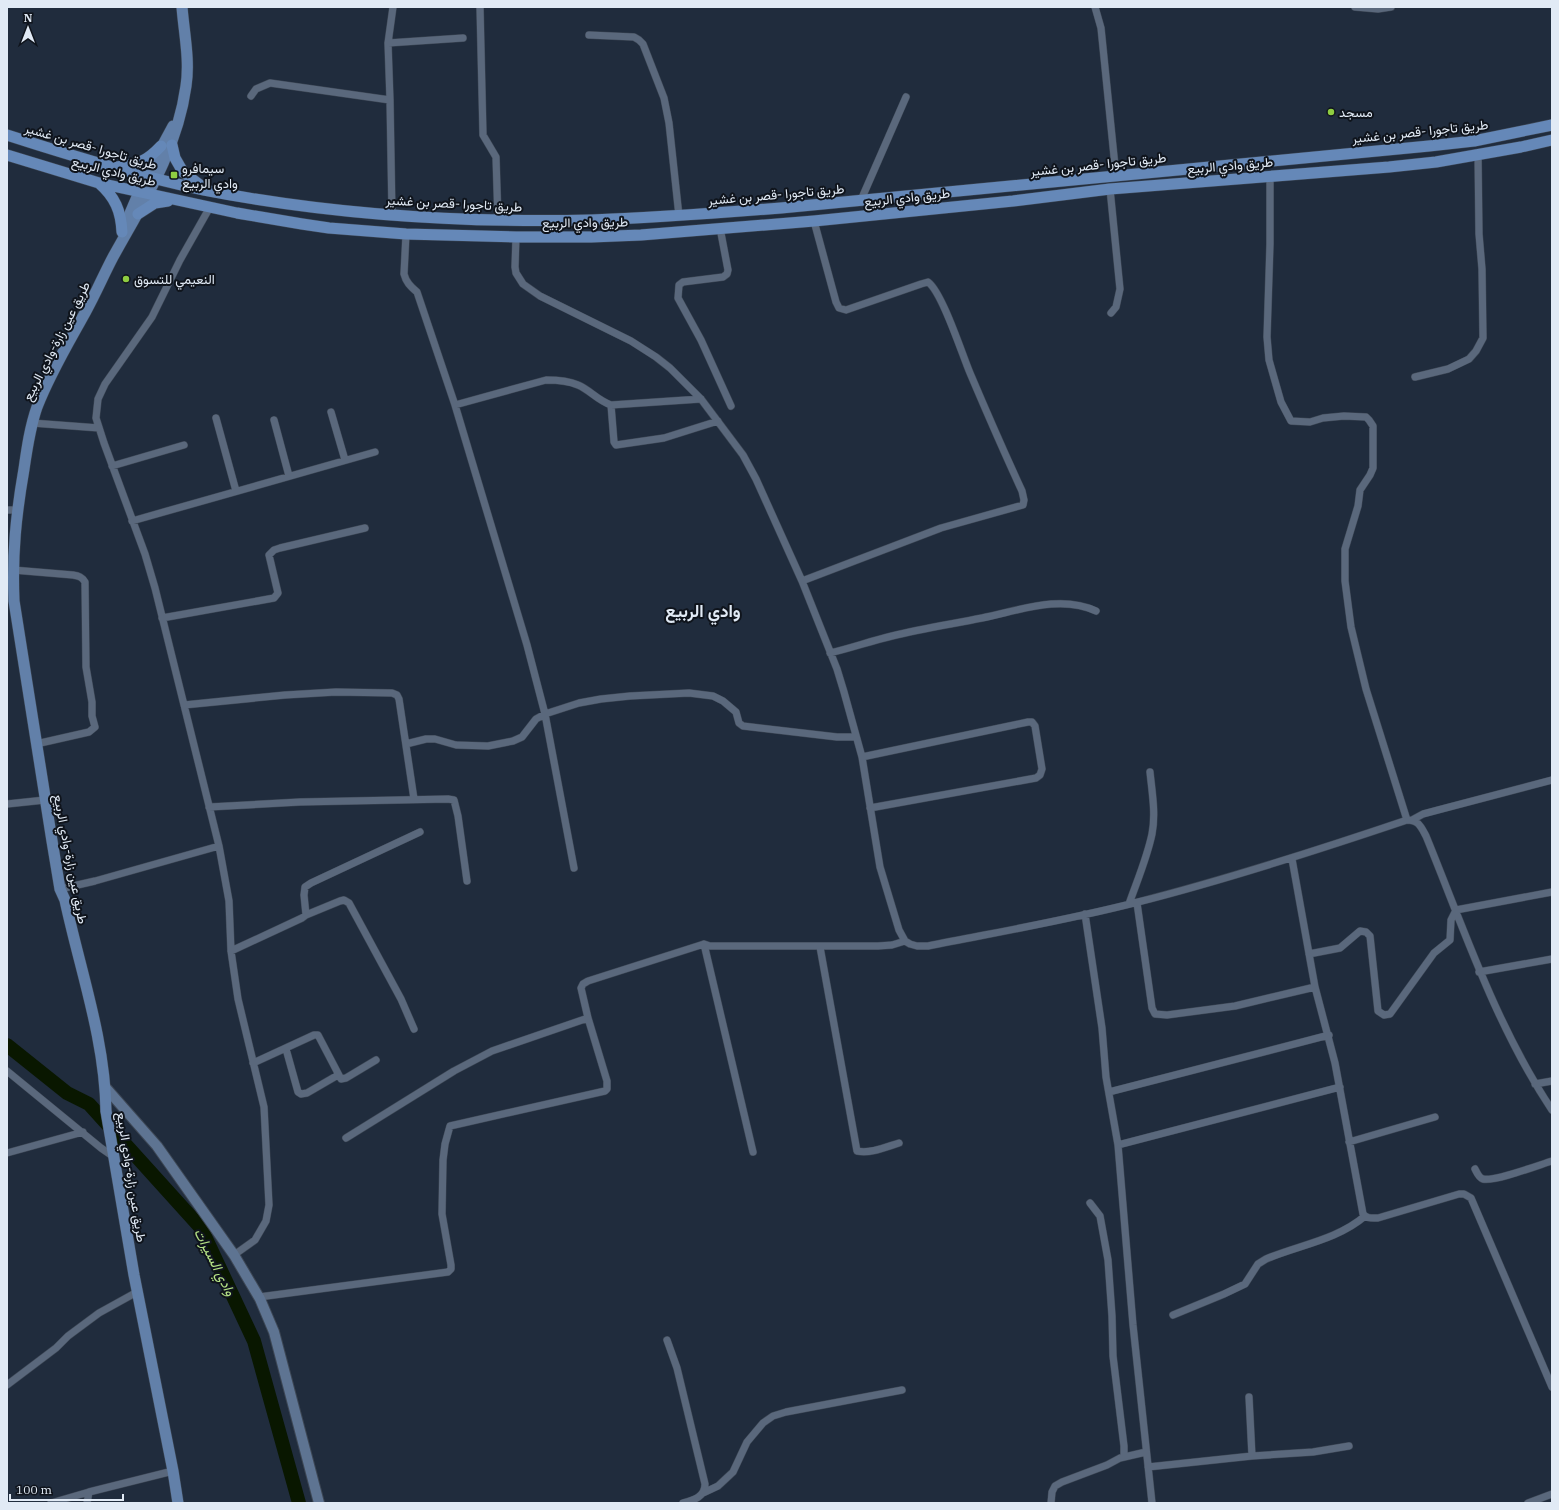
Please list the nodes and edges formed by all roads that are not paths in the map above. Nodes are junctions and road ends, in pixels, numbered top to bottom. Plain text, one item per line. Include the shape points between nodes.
1 (182, 7) edge
2 (392, 7) edge
3 (480, 7) edge
4 (1095, 7) edge
5 (1355, 7) edge
6 (1391, 7) edge
7 (589, 35) dead end
8 (463, 38) dead end
9 (388, 43) junction
10 (251, 96) dead end
11 (906, 97) dead end
12 (390, 100) junction
13 (1552, 125) edge
14 (7, 135) edge
15 (1552, 140) edge
16 (167, 145) junction
17 (7, 154) edge
18 (1478, 154) junction
19 (112, 167) junction
20 (1116, 176) junction
21 (1270, 176) junction
22 (151, 178) junction
23 (99, 183) junction
24 (1110, 189) junction
25 (206, 190) junction
26 (144, 193) junction
27 (178, 200) junction
28 (861, 200) junction
29 (210, 207) junction
30 (138, 214) junction
31 (392, 214) junction
32 (679, 216) junction
33 (498, 221) junction
34 (814, 221) junction
35 (720, 228) junction
36 (122, 232) junction
37 (406, 234) junction
38 (516, 237) junction
39 (114, 256) junction
40 (1111, 313) dead end
41 (1415, 377) dead end
42 (701, 399) junction
43 (454, 405) junction
44 (611, 405) junction
45 (731, 406) dead end
46 (331, 412) dead end
47 (216, 418) dead end
48 (274, 420) dead end
49 (718, 421) junction
50 (32, 423) junction
51 (99, 428) junction
52 (184, 445) dead end
53 (375, 452) dead end
54 (345, 460) junction
55 (112, 466) junction
56 (290, 476) junction
57 (236, 491) junction
58 (12, 510) edge
59 (132, 521) junction
60 (365, 528) dead end
61 (13, 570) junction
62 (802, 581) junction
63 (1096, 611) dead end
64 (162, 618) junction
65 (830, 653) junction
66 (184, 705) junction
67 (545, 714) junction
68 (856, 737) junction
69 (36, 744) junction
70 (406, 744) junction
71 (862, 757) junction
72 (1150, 772) dead end
73 (1552, 780) edge
74 (414, 799) junction
75 (45, 800) junction
76 (7, 804) edge
77 (209, 807) junction
78 (870, 808) junction
79 (1410, 820) junction
80 (420, 832) dead end
81 (219, 846) junction
82 (1292, 859) junction
83 (574, 868) dead end
84 (467, 881) dead end
85 (60, 889) junction
86 (1552, 892) edge
87 (1137, 903) junction
88 (1129, 904) junction
89 (1456, 910) junction
90 (1085, 914) junction
91 (306, 915) junction
92 (905, 941) junction
93 (704, 944) junction
94 (820, 947) junction
95 (232, 951) junction
96 (1309, 954) junction
97 (1552, 959) edge
98 (1479, 972) junction
99 (1314, 987) junction
100 (588, 1018) junction
101 (414, 1029) dead end
102 (1329, 1035) junction
103 (286, 1049) junction
104 (376, 1060) dead end
105 (253, 1063) junction
106 (7, 1071) edge
107 (338, 1075) junction
108 (1552, 1081) edge
109 (1535, 1084) junction
110 (1340, 1087) junction
111 (106, 1088) junction
112 (1109, 1092) junction
113 (1552, 1110) edge
114 (1435, 1117) dead end
115 (83, 1132) junction
116 (346, 1138) dead end
117 (1349, 1142) junction
118 (899, 1143) dead end
119 (1118, 1145) junction
120 (753, 1152) dead end
121 (7, 1153) edge
122 (114, 1157) junction
123 (1552, 1161) edge
124 (1475, 1169) dead end
125 (1090, 1203) dead end
126 (1365, 1216) junction
127 (234, 1255) junction
128 (137, 1292) junction
129 (259, 1297) junction
130 (1173, 1315) dead end
131 (666, 1340) dead end
132 (7, 1385) edge
133 (1552, 1387) edge
134 (902, 1390) dead end
135 (1248, 1397) dead end
136 (1349, 1446) dead end
137 (1146, 1452) junction
138 (1124, 1456) junction
139 (1252, 1456) junction
140 (1148, 1468) junction
141 (173, 1471) junction
142 (89, 1492) junction
143 (703, 1493) junction
144 (1552, 1494) edge
145 (51, 1503) edge
146 (87, 1503) edge
147 (178, 1503) edge
148 (319, 1503) edge
149 (683, 1503) edge
150 (1051, 1503) edge
151 (1152, 1503) edge
152 (1528, 1503) edge

1 - 16 main road via 186,85 180,116
2 - 9 street
3 - 33 street via 483,135 496,157
4 - 20 street via 1101,28
5 - 6 street
7 - 32 street via 634,38 643,44 664,98 670,123
8 - 9 street
9 - 12 street
10 - 12 street via 256,89 270,83
11 - 28 street
12 - 31 street
13 - 20 highway, طريق تاجورا -قصر بن غشير via 1482,140
14 - 19 highway, طريق تاجورا -قصر بن غشير
15 - 18 highway, طريق وادي الربيع
16 - 19 highway via 145,161
16 - 22 main road
16 - 25 highway via 183,172
17 - 23 highway, طريق وادي الربيع
18 - 21 highway, طريق وادي الربيع via 1381,168
18 - 41 street via 1483,338 1469,359 1448,369
19 - 22 highway, طريق تاجورا -قصر بن غشير
20 - 28 highway, طريق تاجورا -قصر بن غشير
21 - 24 highway, طريق وادي الربيع
21 - 79 street via 1267,337 1269,360 1281,402 1291,421 1310,422 1344,416 1366,417 1372,426 1373,468 1360,490 1358,506 1345,549 1345,581 1351,627 1366,689
22 - 25 highway, طريق تاجورا -قصر بن غشير
22 - 26 main road
23 - 26 highway, طريق وادي الربيع
23 - 36 highway via 117,204 122,220
24 - 34 highway, طريق وادي الربيع
24 - 40 street via 1120,289 1116,307
25 - 31 highway, طريق تاجورا -قصر بن غشير via 302,206
26 - 27 highway, طريق وادي الربيع
26 - 30 main road
26 - 36 main road
27 - 29 highway, طريق وادي الربيع
27 - 30 highway via 155,203
28 - 32 highway, طريق تاجورا -قصر بن غشير
29 - 37 highway, طريق وادي الربيع via 329,228
29 - 51 street via 152,317 105,384 98,399 96,418
30 - 39 main road
31 - 33 highway, طريق تاجورا -قصر بن غشير
32 - 33 highway, طريق تاجورا -قصر بن غشير
34 - 35 highway, طريق وادي الربيع
34 - 62 street via 839,308 846,310 928,282 933,285 1024,500 1022,505 941,528
35 - 38 highway, طريق وادي الربيع via 612,236
35 - 45 street via 727,274 722,277 683,282 679,285 678,298 701,340
36 - 39 main road
37 - 38 highway, طريق وادي الربيع
37 - 43 street via 404,274 409,286 417,292
38 - 42 street via 515,267 523,284 540,296 656,356
39 - 50 main road, طريق عين زارة-وادي الربيع via 51,375
42 - 44 street
42 - 49 street
43 - 44 street via 546,380 579,385 602,402
43 - 67 street via 527,645
44 - 49 street via 616,444 664,438
46 - 54 street
47 - 57 street
48 - 56 street
49 - 62 street via 743,455 756,479
50 - 51 street
50 - 58 main road, طريق عين زارة-وادي الربيع
51 - 55 street
52 - 55 street
53 - 54 street
54 - 56 street
55 - 59 street
56 - 57 street
57 - 59 street
58 - 61 main road, طريق عين زارة-وادي الربيع
59 - 64 street via 145,554
60 - 64 street via 271,552 269,555 278,593 274,598
61 - 69 main road, طريق عين زارة-وادي الربيع via 14,601
61 - 69 street via 80,576 85,582 86,667 95,727 89,732
62 - 65 street
63 - 65 street via 1072,604 1033,606 1010,613 893,636
64 - 66 street
65 - 68 street
66 - 70 street via 329,692 392,693 399,699
66 - 77 street
67 - 68 street via 601,699 695,693 724,701 736,712 739,723 743,726
67 - 70 street via 536,719 522,737 501,744 456,745 426,739
67 - 83 street
68 - 71 street
69 - 75 main road, طريق عين زارة-وادي الربيع
70 - 74 street
71 - 78 street
71 - 78 street via 1028,722 1036,726 1042,769 1036,778
72 - 88 street via 1153,801 1152,833
73 - 79 street via 1438,810
74 - 77 street
74 - 84 street via 454,800
75 - 76 street
75 - 85 main road, طريق عين زارة-وادي الربيع
77 - 81 street
78 - 92 street via 882,875 899,930
79 - 82 street
79 - 89 street via 1419,824 1426,836
80 - 91 street via 305,887
81 - 85 street
81 - 95 street via 229,901
82 - 87 street
82 - 96 street
85 - 111 main road, طريق عين زارة-وادي الربيع via 65,900 91,1008
86 - 89 street
87 - 88 street
87 - 99 street via 1152,1008 1155,1014 1167,1015 1234,1006
88 - 90 street
89 - 96 street via 1451,920 1450,940 1434,953 1390,1014 1384,1015 1378,1011 1370,936 1366,932 1356,933 1340,948
89 - 98 street
90 - 92 street via 928,946 917,946
90 - 112 street
91 - 95 street
91 - 101 street via 340,901 349,903 401,999
92 - 94 street via 878,946
93 - 94 street
93 - 100 street via 583,984 581,988
93 - 120 street
94 - 118 street via 857,1151 879,1149
95 - 105 street via 238,999
96 - 99 street
97 - 98 street
98 - 109 street
99 - 102 street
100 - 116 street via 492,1051 454,1071
100 - 129 street via 607,1081 605,1091 450,1126 443,1160 442,1214 451,1265 448,1272
102 - 110 street
102 - 112 street
103 - 105 street
103 - 107 street via 318,1035
103 - 107 street via 298,1092 301,1094
104 - 107 street via 346,1078 341,1079
105 - 127 street via 264,1107 269,1205 266,1221 255,1240
106 - 115 street
108 - 109 street
109 - 113 street
110 - 117 street
110 - 119 street
111 - 122 main road, طريق عين زارة-وادي الربيع via 106,1111
111 - 127 main road via 157,1146
112 - 119 street
114 - 117 street
115 - 121 street
115 - 122 street
117 - 126 street via 1362,1212
119 - 137 street
122 - 128 main road, طريق عين زارة-وادي الربيع
123 - 124 street via 1494,1178 1483,1179
125 - 138 street via 1100,1216 1108,1260 1113,1356
126 - 130 street via 1359,1222 1325,1238 1266,1259 1258,1264 1245,1284
126 - 133 street via 1378,1218 1459,1194 1471,1198
127 - 129 main road
128 - 132 street via 99,1313
128 - 141 main road, طريق عين زارة-وادي الربيع
129 - 148 main road via 274,1332
131 - 143 street via 677,1368 705,1484
134 - 143 street via 773,1416 763,1423 747,1442 733,1472 718,1486
135 - 139 street
136 - 139 street via 1313,1452
137 - 138 street
137 - 140 street
138 - 150 street via 1055,1486
139 - 140 street
140 - 151 street
141 - 142 street
141 - 147 main road, طريق عين زارة-وادي الربيع
142 - 145 street
142 - 146 street
143 - 149 street via 700,1497
144 - 152 street

